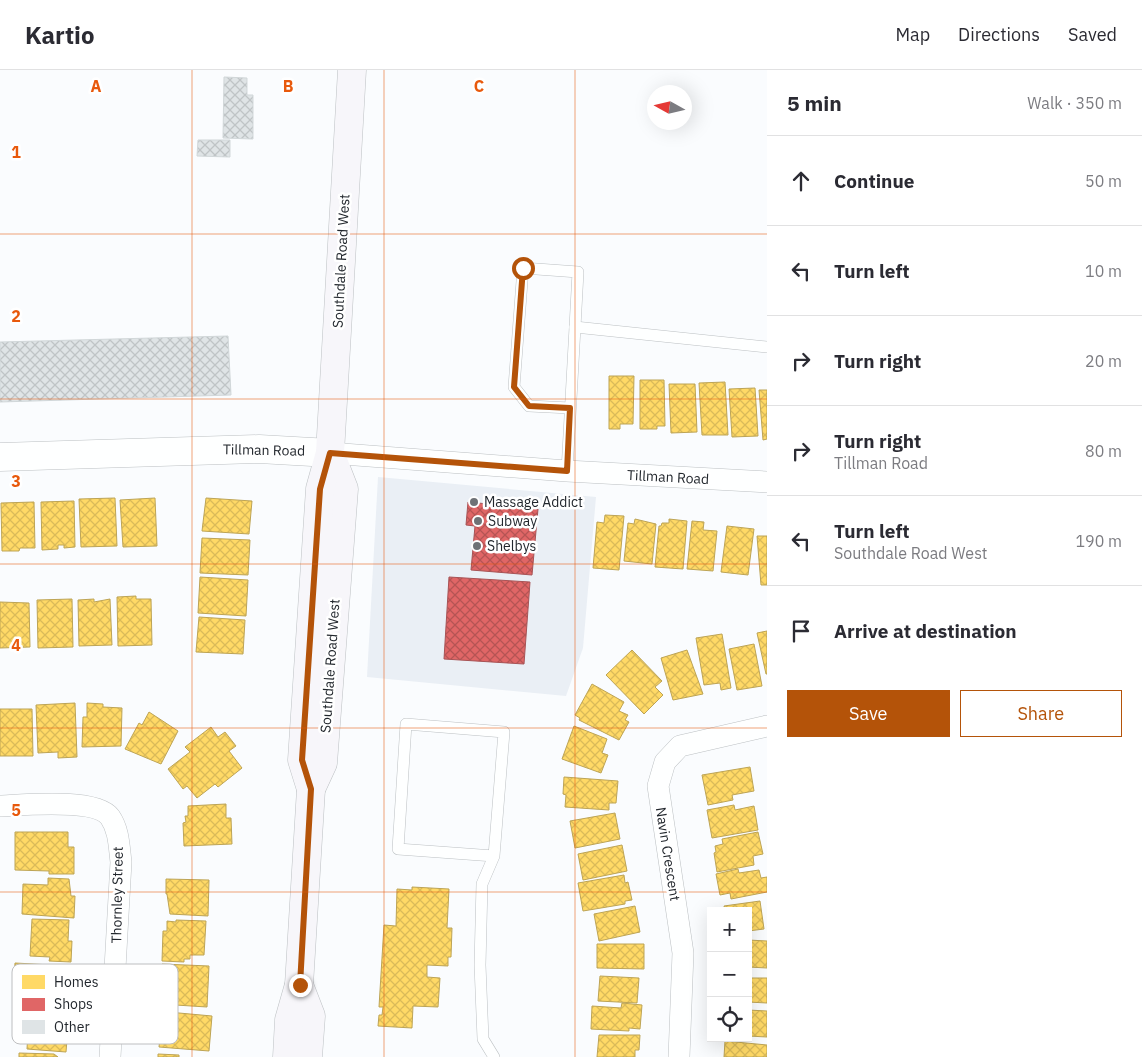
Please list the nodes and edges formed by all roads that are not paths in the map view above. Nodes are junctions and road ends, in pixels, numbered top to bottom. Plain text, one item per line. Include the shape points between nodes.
1 (352, 70) edge
2 (575, 327) junction
3 (767, 346) edge
4 (570, 408) junction
5 (330, 453) junction
6 (0, 457) edge
7 (567, 471) junction
8 (767, 482) edge
9 (767, 726) edge
10 (0, 806) edge
11 (494, 856) junction
12 (115, 964) edge
13 (300, 985) junction
14 (111, 1044) edge
15 (110, 1057) edge
16 (286, 1057) edge
17 (308, 1057) edge
18 (494, 1057) edge
19 (679, 1057) edge

1 - 5 main road, Southdale Road West
2 - 3 lane
2 - 4 lane
2 - 4 lane via 578,272 523,268 514,387 529,406
4 - 7 lane
5 - 6 street, Tillman Road via 260,449
5 - 7 street, Tillman Road
5 - 13 main road, Southdale Road West via 320,489 302,760 311,789
7 - 8 street, Tillman Road
9 - 19 street, Navin Crescent via 680,746 665,762 658,786 683,953
10 - 12 street, Thornley Street via 68,804 91,807 109,815 118,834 121,862
11 - 11 lane via 504,732 406,724 398,849
11 - 18 lane via 482,884 480,965 483,1039
13 - 16 main road, Southdale Road West via 289,1020
13 - 17 main road, Southdale Road West via 311,1016
14 - 15 street, Thornley Street

